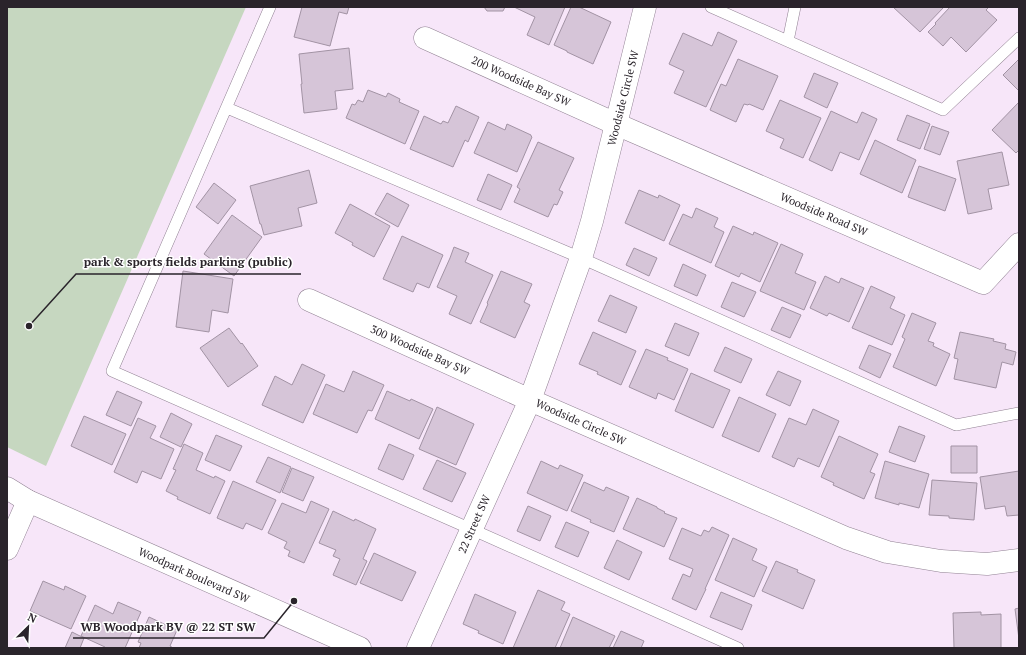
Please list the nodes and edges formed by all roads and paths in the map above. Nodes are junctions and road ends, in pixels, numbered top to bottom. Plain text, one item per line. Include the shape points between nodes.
1 (270, 7) edge
2 (645, 7) edge
3 (711, 7) edge
4 (796, 7) edge
5 (425, 38) dead end
6 (1019, 38) edge
7 (788, 41) junction
8 (227, 108) junction
9 (616, 124) junction
10 (1019, 244) edge
11 (581, 258) junction
12 (309, 300) dead end
13 (530, 400) junction
14 (1019, 413) edge
15 (7, 488) edge
16 (7, 495) edge
17 (28, 501) junction
18 (471, 529) junction
19 (7, 549) edge
20 (1019, 560) edge
21 (360, 648) edge
22 (418, 648) edge
23 (738, 648) edge

1 - 8 lane
2 - 9 street, Woodside Circle SW
3 - 7 lane
4 - 7 lane
5 - 9 street, 200 Woodside Bay SW
6 - 7 lane via 943,110
8 - 11 lane
8 - 18 lane via 112,372
9 - 10 street, Woodside Road SW via 983,283
9 - 11 street, Woodside Circle SW
11 - 13 street, Woodside Circle SW
11 - 14 lane via 956,425
12 - 13 street, 300 Woodside Bay SW
13 - 18 street, 22 Street SW
13 - 20 street, Woodside Circle SW via 846,538 887,552 948,562 987,564
15 - 17 street, Woodpark Boulevard SW
16 - 17 street, Woodpark Boulevard SW
17 - 19 street
17 - 21 street, Woodpark Boulevard SW
18 - 22 street, 22 Street SW
18 - 23 lane

